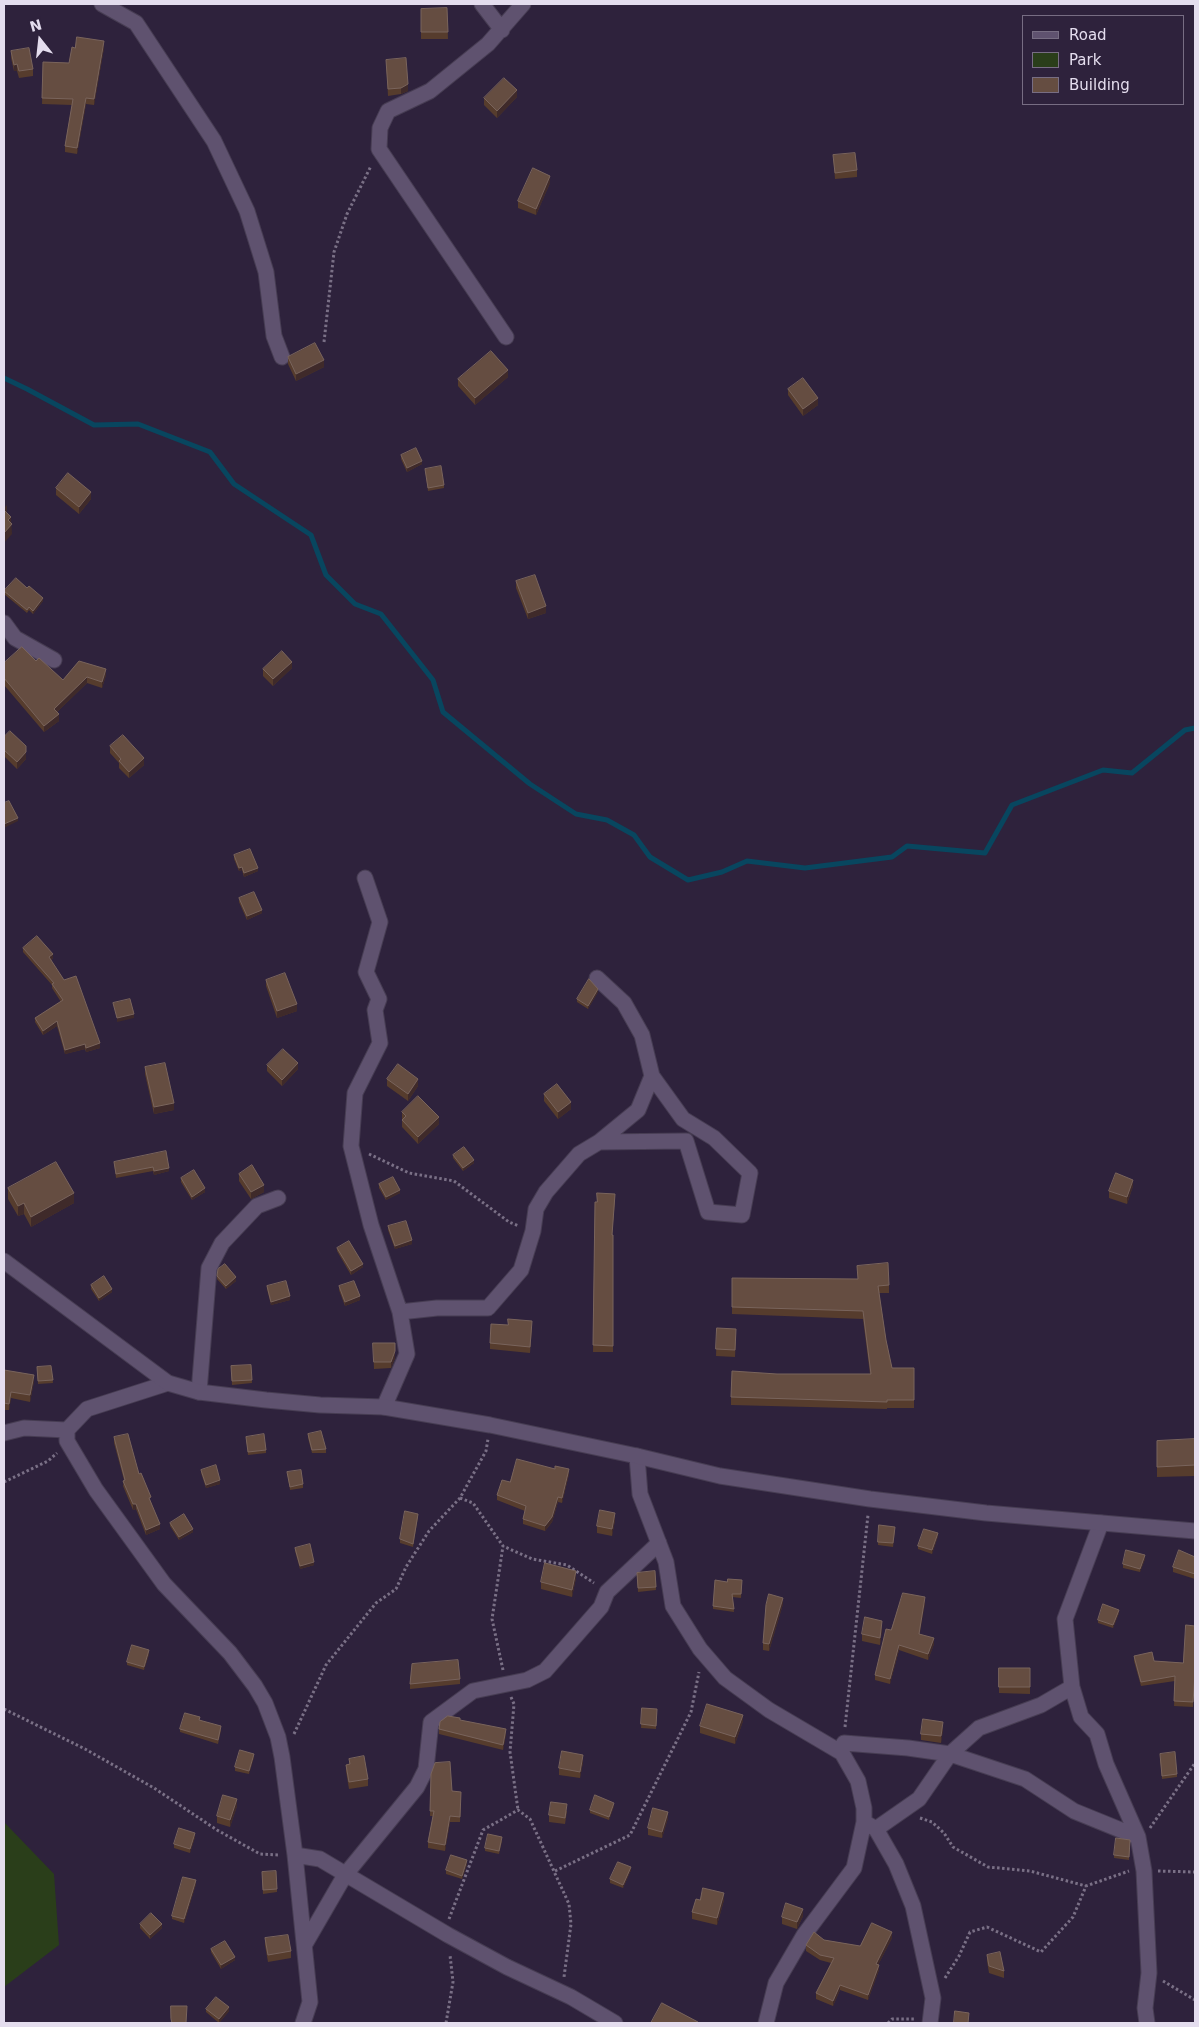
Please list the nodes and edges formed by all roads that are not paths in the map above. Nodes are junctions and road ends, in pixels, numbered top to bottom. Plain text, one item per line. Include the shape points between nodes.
1 (102, 4) edge
2 (482, 4) edge
3 (523, 4) edge
4 (502, 30) junction
5 (506, 338) dead end
6 (282, 357) dead end
7 (4, 623) edge
8 (54, 660) dead end
9 (365, 878) dead end
10 (596, 978) dead end
11 (652, 1076) junction
12 (714, 1138) junction
13 (686, 1141) junction
14 (599, 1142) junction
15 (278, 1198) dead end
16 (4, 1261) edge
17 (400, 1312) junction
18 (168, 1383) junction
19 (199, 1392) junction
20 (384, 1407) junction
21 (4, 1433) edge
22 (67, 1436) junction
23 (637, 1456) junction
24 (1101, 1523) junction
25 (1195, 1531) edge
26 (660, 1543) junction
27 (1072, 1687) junction
28 (844, 1743) road end
29 (950, 1754) junction
30 (870, 1825) junction
31 (1139, 1841) junction
32 (295, 1855) junction
33 (345, 1875) junction
34 (305, 1944) junction
35 (930, 2019) edge
36 (303, 2023) edge
37 (615, 2023) edge
38 (766, 2023) edge
39 (1147, 2023) edge

1 - 6 street via 136,23 214,142 248,211 266,272 274,336
2 - 4 street
3 - 4 street
4 - 5 street via 430,91 388,111 380,128 379,149
7 - 8 street via 15,638
9 - 17 street via 380,922 366,972 379,999 375,1010 380,1043 355,1093 351,1146 371,1225
10 - 11 street via 624,1003 642,1035
11 - 12 street via 683,1119
11 - 14 street via 638,1110
12 - 13 street
12 - 13 street via 750,1173 742,1216 708,1212
13 - 14 street
14 - 17 street via 578,1154 546,1192 536,1209 521,1270 488,1308
15 - 19 street via 258,1206 222,1243 208,1268
16 - 18 street
17 - 20 street via 407,1354
18 - 19 street
18 - 22 street via 87,1409
19 - 20 street via 320,1405
20 - 23 street via 490,1424
21 - 22 street via 24,1428
22 - 32 street via 96,1490 164,1584 230,1653 256,1686 278,1737
23 - 24 street via 720,1476 870,1499
23 - 26 street via 640,1494
24 - 25 street
24 - 27 street via 1065,1619
26 - 30 street via 673,1606 700,1649 725,1678 769,1710 842,1753 858,1781
26 - 33 street via 607,1592 600,1607 546,1671 527,1680 473,1692 431,1722 426,1769 417,1787
27 - 29 street via 1041,1705 979,1728
27 - 31 street via 1081,1717 1097,1734 1106,1764
28 - 29 street
29 - 30 street via 919,1799 900,1812
29 - 31 street via 1026,1779 1074,1812
30 - 35 street via 896,1864 913,1906 933,1998
30 - 38 street via 854,1868 804,1935 776,1983
31 - 39 street via 1137,1871 1149,1973 1145,2008
32 - 33 street via 320,1859
32 - 34 street
33 - 34 street
33 - 37 street via 448,1935 571,1996
34 - 36 street via 310,2002

